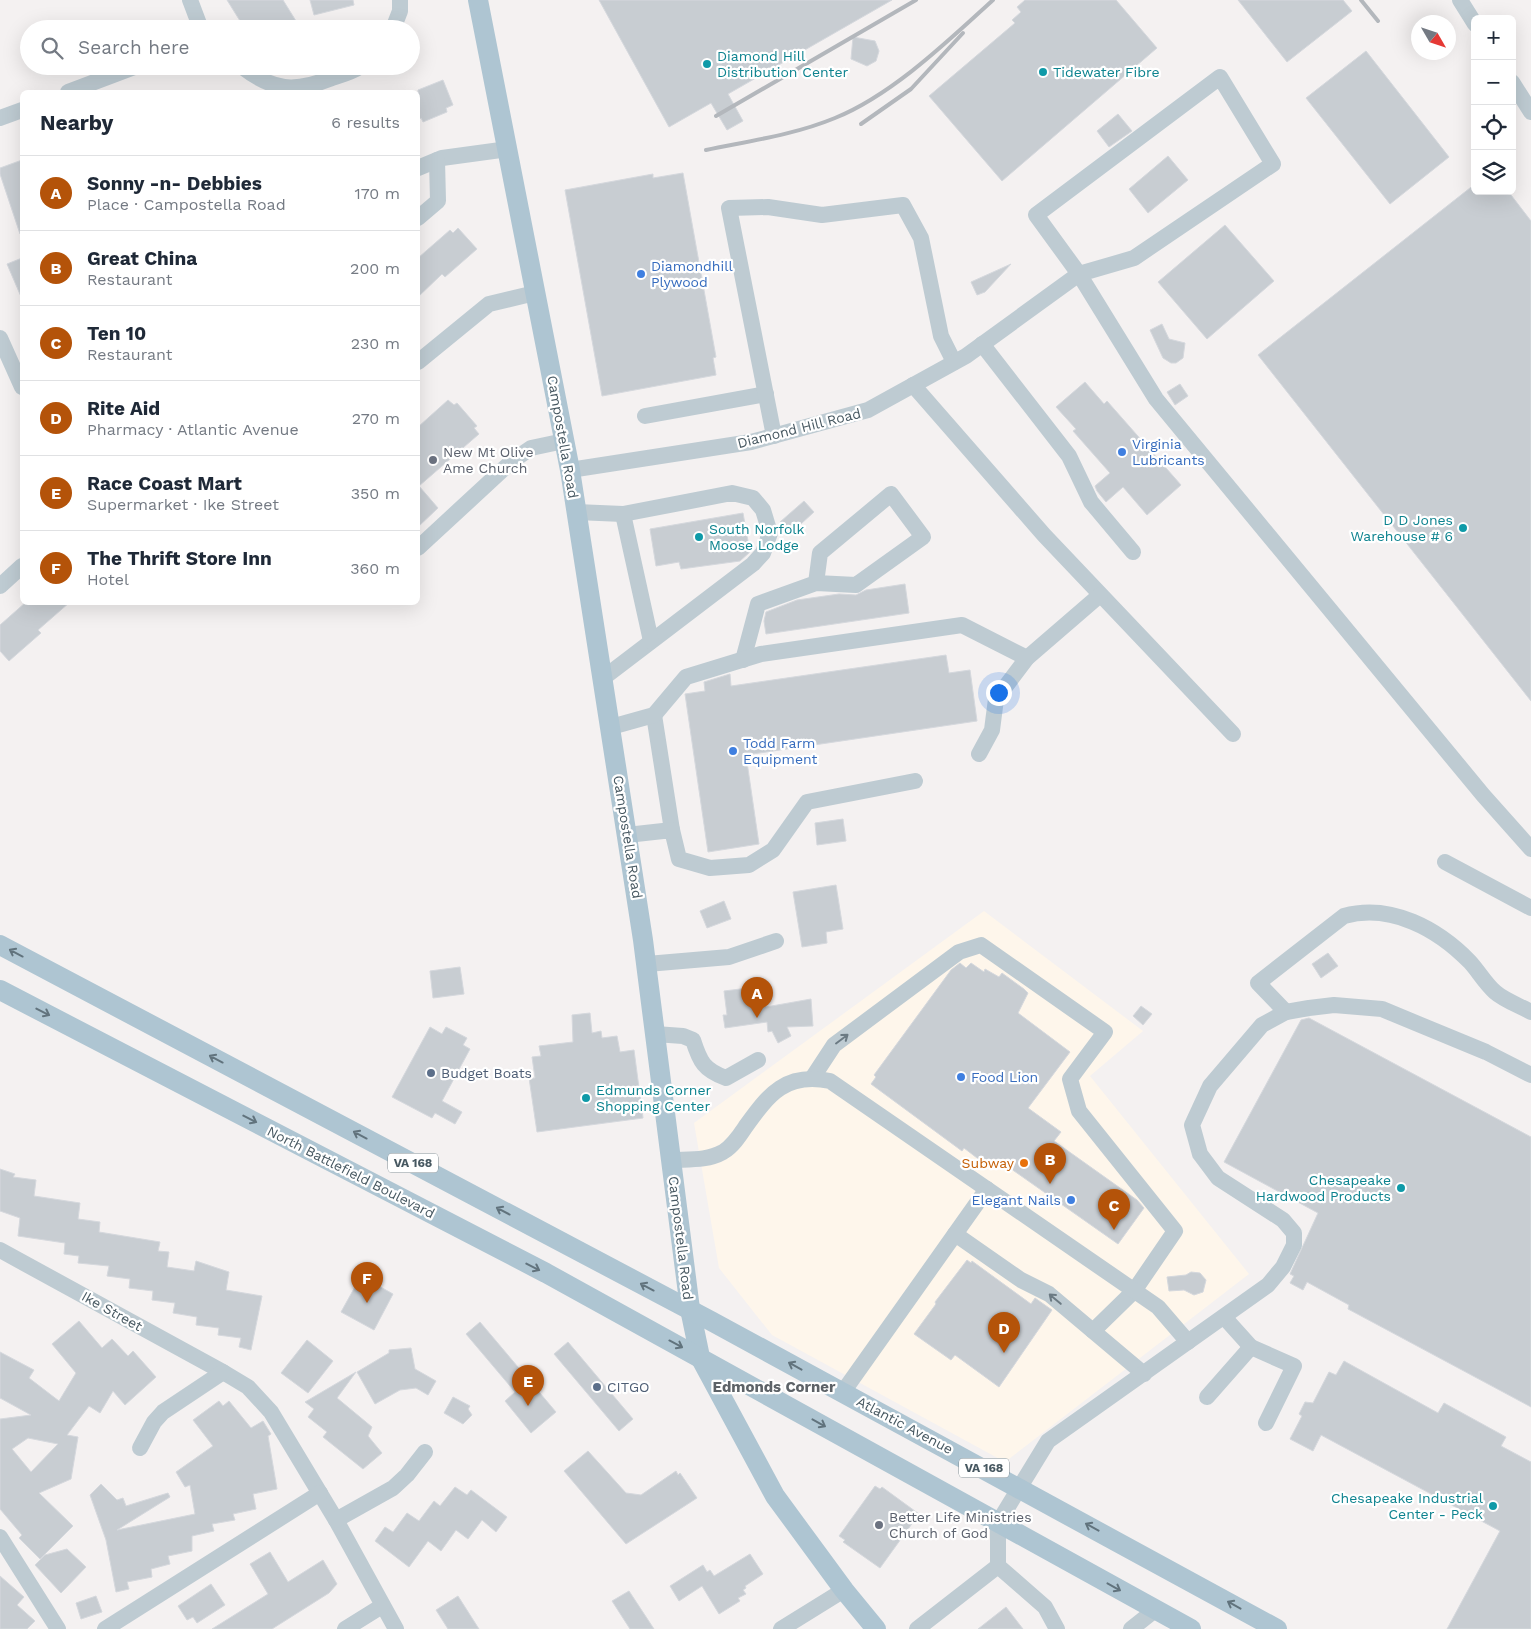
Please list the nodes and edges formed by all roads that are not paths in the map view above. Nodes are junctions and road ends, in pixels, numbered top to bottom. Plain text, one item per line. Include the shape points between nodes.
1 (190, 0) edge
2 (400, 0) edge
3 (478, 0) edge
4 (1460, 0) edge
5 (1471, 18) edge
6 (198, 20) edge
7 (396, 20) edge
8 (112, 75) edge
9 (253, 75) edge
10 (339, 75) edge
11 (1516, 88) edge
12 (73, 90) edge
13 (20, 111) edge
14 (1531, 112) edge
15 (0, 118) edge
16 (508, 149) junction
17 (437, 160) junction
18 (420, 167) edge
19 (420, 216) edge
20 (1079, 274) junction
21 (535, 293) junction
22 (0, 338) edge
23 (982, 344) junction
24 (420, 360) edge
25 (954, 362) junction
26 (20, 383) edge
27 (913, 385) junction
28 (766, 394) junction
29 (645, 416) dead end
30 (774, 436) junction
31 (564, 441) junction
32 (570, 470) junction
33 (576, 512) junction
34 (623, 514) junction
35 (420, 546) edge
36 (1133, 552) dead end
37 (20, 568) edge
38 (816, 583) junction
39 (0, 586) edge
40 (1100, 595) junction
41 (651, 641) junction
42 (1027, 658) junction
43 (743, 660) junction
44 (602, 678) junction
45 (654, 715) junction
46 (611, 727) junction
47 (1233, 734) dead end
48 (979, 754) dead end
49 (914, 781) dead end
50 (672, 830) junction
51 (627, 835) junction
52 (1531, 849) edge
53 (1445, 862) dead end
54 (1531, 908) edge
55 (776, 941) dead end
56 (0, 945) edge
57 (647, 964) junction
58 (0, 990) edge
59 (1286, 1012) junction
60 (1531, 1012) edge
61 (655, 1034) junction
62 (758, 1060) dead end
63 (1531, 1075) edge
64 (812, 1077) junction
65 (671, 1160) junction
66 (987, 1189) junction
67 (955, 1234) junction
68 (0, 1250) edge
69 (1134, 1291) junction
70 (690, 1309) junction
71 (1224, 1317) junction
72 (1093, 1331) junction
73 (1188, 1342) junction
74 (1251, 1347) junction
75 (700, 1357) junction
76 (223, 1372) junction
77 (1144, 1374) junction
78 (843, 1392) junction
79 (1207, 1397) dead end
80 (1266, 1423) dead end
81 (140, 1448) dead end
82 (425, 1452) dead end
83 (1019, 1487) junction
84 (320, 1493) junction
85 (336, 1520) junction
86 (998, 1523) junction
87 (0, 1537) edge
88 (998, 1566) junction
89 (844, 1590) junction
90 (382, 1606) junction
91 (1155, 1610) junction
92 (58, 1629) edge
93 (105, 1629) edge
94 (345, 1629) edge
95 (396, 1629) edge
96 (781, 1629) edge
97 (876, 1629) edge
98 (917, 1629) edge
99 (1057, 1629) edge
100 (1131, 1629) edge
101 (1191, 1629) edge
102 (1277, 1629) edge

1 - 6 street
2 - 7 street
3 - 16 main road, Campostella Road
4 - 5 street
8 - 12 street
9 - 10 street via 278,87 298,89
11 - 14 street
13 - 15 street
16 - 17 street
16 - 21 main road, Campostella Road
17 - 18 street
17 - 19 street via 438,201
20 - 20 street, Diamond Hill Road via 1036,215 1220,77 1273,164 1134,258
20 - 23 street, Diamond Hill Road
20 - 52 street via 1156,399
21 - 24 street via 489,304
21 - 31 main road, Campostella Road
22 - 26 street
23 - 25 street, Diamond Hill Road
23 - 36 street via 1069,456 1090,502
25 - 27 street, Diamond Hill Road
25 - 28 street via 942,336 921,238 903,205 822,215 768,207 729,208
27 - 30 street, Diamond Hill Road via 868,410
27 - 40 street via 978,462
28 - 29 street
28 - 30 street
30 - 32 street, Diamond Hill Road
31 - 32 main road, Campostella Road
31 - 35 street via 531,448 511,462
32 - 33 main road, Campostella Road
33 - 34 street
33 - 44 main road, Campostella Road
34 - 41 street
34 - 41 street via 732,493 753,498 763,510 770,533 763,553 753,564
37 - 39 street
38 - 38 street via 856,585 923,537 891,494 820,553
38 - 43 street via 758,604
40 - 42 street
40 - 47 street
41 - 44 street
42 - 43 street via 962,625 761,654
42 - 48 street via 996,699 992,730
43 - 45 street via 686,677
44 - 46 main road, Campostella Road
45 - 46 street
45 - 50 street
46 - 51 main road, Campostella Road
49 - 50 street via 807,802 773,850 750,865 710,868 679,859
50 - 51 street
51 - 57 main road, Campostella Road
53 - 54 street
55 - 57 street via 728,957
70 -> 56 main road, VA 168
57 - 61 main road, Campostella Road
58 -> 75 main road, North Battlefield Boulevard / VA 168 via 546,1273
59 - 60 street via 1258,984 1344,916 1361,912 1384,912 1415,923 1442,938 1470,962 1495,993
59 - 63 street via 1334,1005 1382,1009 1486,1052
59 - 71 street via 1262,1025 1210,1086 1192,1125 1200,1154 1218,1178 1282,1220 1294,1233 1294,1245 1283,1267 1268,1285
61 - 62 street via 693,1040 699,1060 711,1073 726,1078
61 - 65 main road, Campostella Road
64 - 65 street via 788,1084 768,1096 724,1151 708,1158
64 - 66 street via 830,1080
64 -> 69 street via 834,1045 959,952 981,945 1105,1032 1070,1080 1079,1111 1175,1231
65 - 70 main road, Campostella Road
66 - 67 street
66 - 69 street
72 -> 67 street via 1049,1294 1021,1280
67 - 78 street
68 - 76 street, Ike Street
69 - 72 street
69 - 73 street via 1158,1307
70 - 75 main road, Campostella Road
78 -> 70 main road, Atlantic Avenue / VA 168
71 - 73 street
71 - 74 street
72 - 77 street
73 - 77 street
74 - 79 street
74 - 80 street via 1294,1366
75 -> 86 main road, VA 168
75 - 89 main road, Campostella Road via 775,1496
76 - 81 street via 163,1412
76 - 84 street, Ike Street via 248,1387 263,1403
77 - 83 street via 1048,1441
78 - 83 main road, Atlantic Avenue / VA 168
82 - 85 street via 393,1488
83 - 86 street
102 -> 83 main road, Atlantic Avenue / VA 168
84 - 85 street, Ike Street
84 - 93 street
85 - 90 street, Ike Street
86 - 88 street
86 -> 91 main road, VA 168
87 - 92 street
88 - 98 street
88 - 99 street via 1045,1607
89 - 96 street
89 - 97 main road, Campostella Road
90 - 94 street
90 - 95 street, Ike Street
91 - 100 street
91 - 101 main road, VA 168

